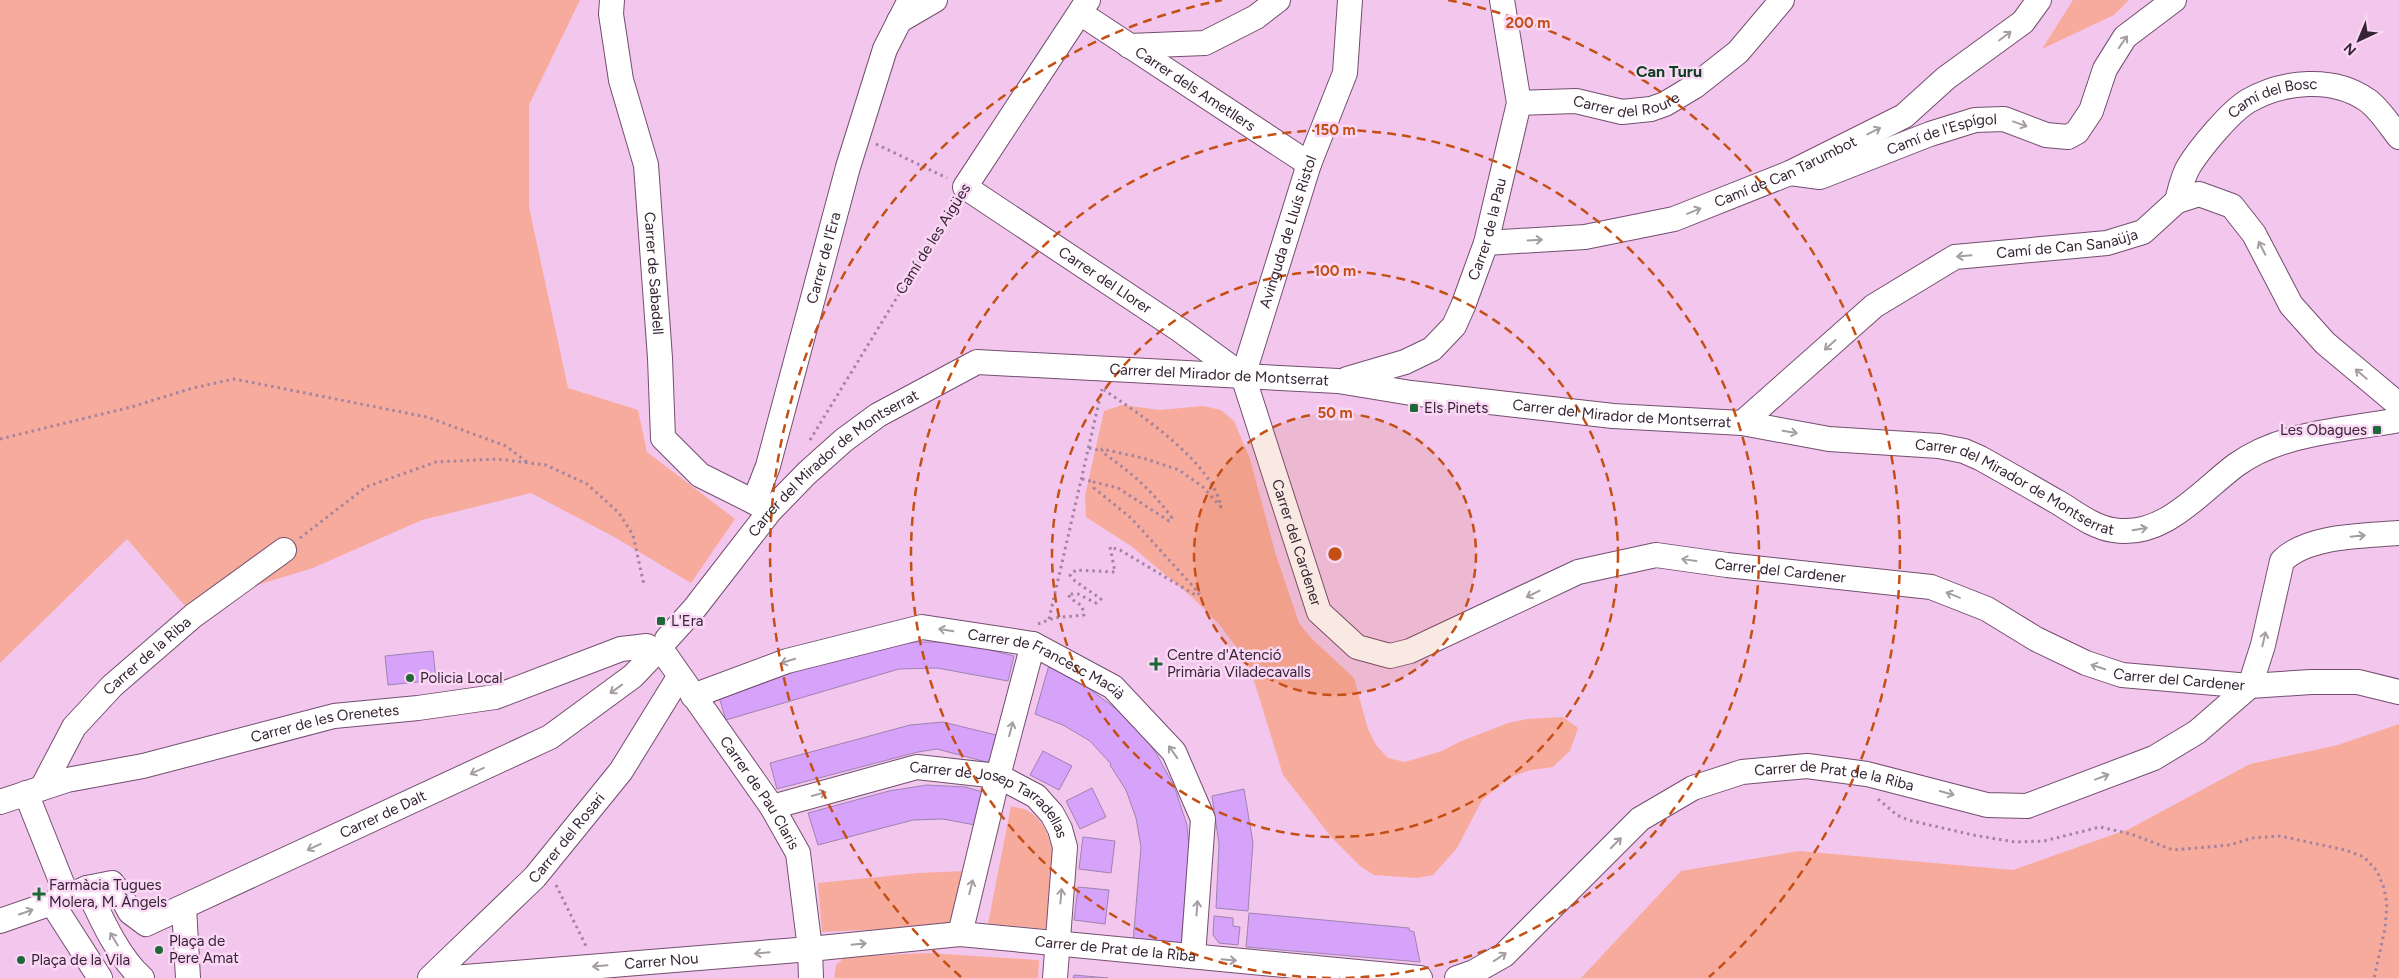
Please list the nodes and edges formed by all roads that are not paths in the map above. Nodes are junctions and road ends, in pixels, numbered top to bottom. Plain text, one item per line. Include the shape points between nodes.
1 (612, 0) edge
2 (910, 0) edge
3 (935, 0) edge
4 (1278, 0) edge
5 (1350, 0) edge
6 (1502, 0) edge
7 (1782, 0) edge
8 (2039, 0) edge
9 (2174, 0) edge
10 (1084, 7) edge
11 (899, 21) junction
12 (1128, 46) junction
13 (1519, 103) junction
14 (2399, 138) edge
15 (1308, 164) junction
16 (1790, 173) junction
17 (965, 187) joint
18 (2177, 201) junction
19 (1486, 242) junction
20 (1243, 376) junction
21 (1338, 381) junction
22 (2399, 405) edge
23 (2399, 420) edge
24 (1742, 423) junction
25 (762, 506) junction
26 (2399, 533) edge
27 (284, 550) road end
28 (1033, 635) junction
29 (658, 649) junction
30 (686, 686) junction
31 (2250, 686) junction
32 (2399, 692) edge
33 (998, 776) junction
34 (34, 790) junction
35 (0, 802) edge
36 (772, 807) junction
37 (69, 896) junction
38 (184, 907) junction
39 (0, 921) edge
40 (960, 934) junction
41 (1056, 944) junction
42 (810, 949) junction
43 (1193, 956) junction
44 (100, 978) edge
45 (142, 978) edge
46 (188, 978) edge
47 (430, 978) edge
48 (453, 978) edge
49 (811, 978) edge
50 (1055, 978) edge
51 (1420, 978) edge
52 (1456, 978) edge

1 - 25 street, Carrer de Sabadell via 611,14 621,80 646,165 663,438 700,475
2 - 11 street, Carrer de l'Era
3 - 11 street
4 - 12 street via 1256,17 1206,43
5 - 15 street, Avinguda de Lluís Ristol via 1345,73
6 - 13 street, Carrer de la Pau
7 - 13 street, Carrer del Roure via 1738,52 1665,104 1622,112 1576,101
16 -> 8 street, Camí de Can Tarumbot via 1904,116 1946,78 2023,22
16 -> 9 street, Camí de l'Espígol via 1820,177 1930,134 1976,120 2004,119 2046,135 2068,137 2077,132 2091,111 2105,69 2126,37
10 - 12 street, Carrer dels Ametllers
10 - 17 street, Camí de les Aigües
11 - 25 street, Carrer de l'Era via 885,48 858,135 768,466
12 - 15 street, Carrer dels Ametllers
13 - 19 street, Carrer de la Pau
14 - 18 street, Camí del Bosc via 2368,101 2350,91 2316,83 2285,87 2247,102 2218,129 2188,167
15 - 20 street, Avinguda de Lluís Ristol
19 -> 16 street, Camí de Can Tarumbot via 1586,237 1674,219
17 - 20 street, Carrer del Llorer via 1180,330
22 -> 18 street, Camí de Can Sanaüja via 2325,343 2291,305 2254,234 2232,206 2199,194
18 -> 24 street, Camí de Can Sanaüja via 2143,232 2106,243 1955,257 1874,306
19 - 21 street, Carrer de la Pau via 1463,306 1444,339 1420,357
20 - 21 street, Carrer del Mirador de Montserrat
20 - 25 street, Carrer del Mirador de Montserrat via 977,362 878,416
31 -> 20 street, Carrer del Cardener via 2122,675 2036,640 1987,610 1931,586 1656,556 1578,572 1410,651 1390,656 1357,647 1319,612
21 - 24 street, Carrer del Mirador de Montserrat via 1411,393 1613,416
24 -> 23 street, Carrer del Mirador de Montserrat via 1829,439 1939,446 1964,451 2091,523 2130,531 2148,529 2165,521 2259,451 2314,435
25 - 29 street, Carrer del Mirador de Montserrat via 694,610
31 -> 26 street, Carrer del Cardener via 2264,645 2282,561 2291,551 2315,543
27 - 34 street, Carrer de la Riba via 193,616 112,686 74,727
28 -> 30 street, Carrer de Francesc Macià via 922,627
33 -> 28 street
43 -> 28 street, Carrer de Francesc Macià via 1203,819 1174,752 1113,687
29 - 30 street, Carrer de Pau Claris
29 - 34 street, Carrer de les Orenetes via 621,649 495,697 334,716 143,766 67,780
29 -> 38 street, Carrer de Dalt via 633,676 550,737
30 - 36 street, Carrer de Pau Claris
30 - 47 street, Carrer del Rosari via 535,877
31 - 32 street via 2358,682
52 -> 31 street, Carrer de Prat de la Riba via 1504,955 1640,819 1693,788 1742,772 1807,766 1867,774 1988,805 2027,806 2154,758 2197,732
36 -> 33 street, Carrer de Josep Tarradellas via 917,767
40 -> 33 street
41 -> 33 street, Carrer de Josep Tarradellas via 1065,847 1060,828 1036,796
34 - 35 street, Carrer de les Orenetes
34 - 37 street
36 - 42 street, Carrer de Pau Claris via 798,854
37 - 38 street, Carrer de Dalt via 112,883 130,912 146,924
39 -> 37 street
37 - 44 street
45 -> 37 street via 101,918
38 - 46 street
40 - 41 street, Carrer de Prat de la Riba
42 -> 40 street, Carrer de Prat de la Riba
41 - 43 street, Carrer de Prat de la Riba
41 - 50 street, Carrer de Josep Tarradellas
42 -> 48 street, Carrer Nou
42 - 49 street, Carrer de Pau Claris
43 -> 51 street, Carrer de Prat de la Riba

